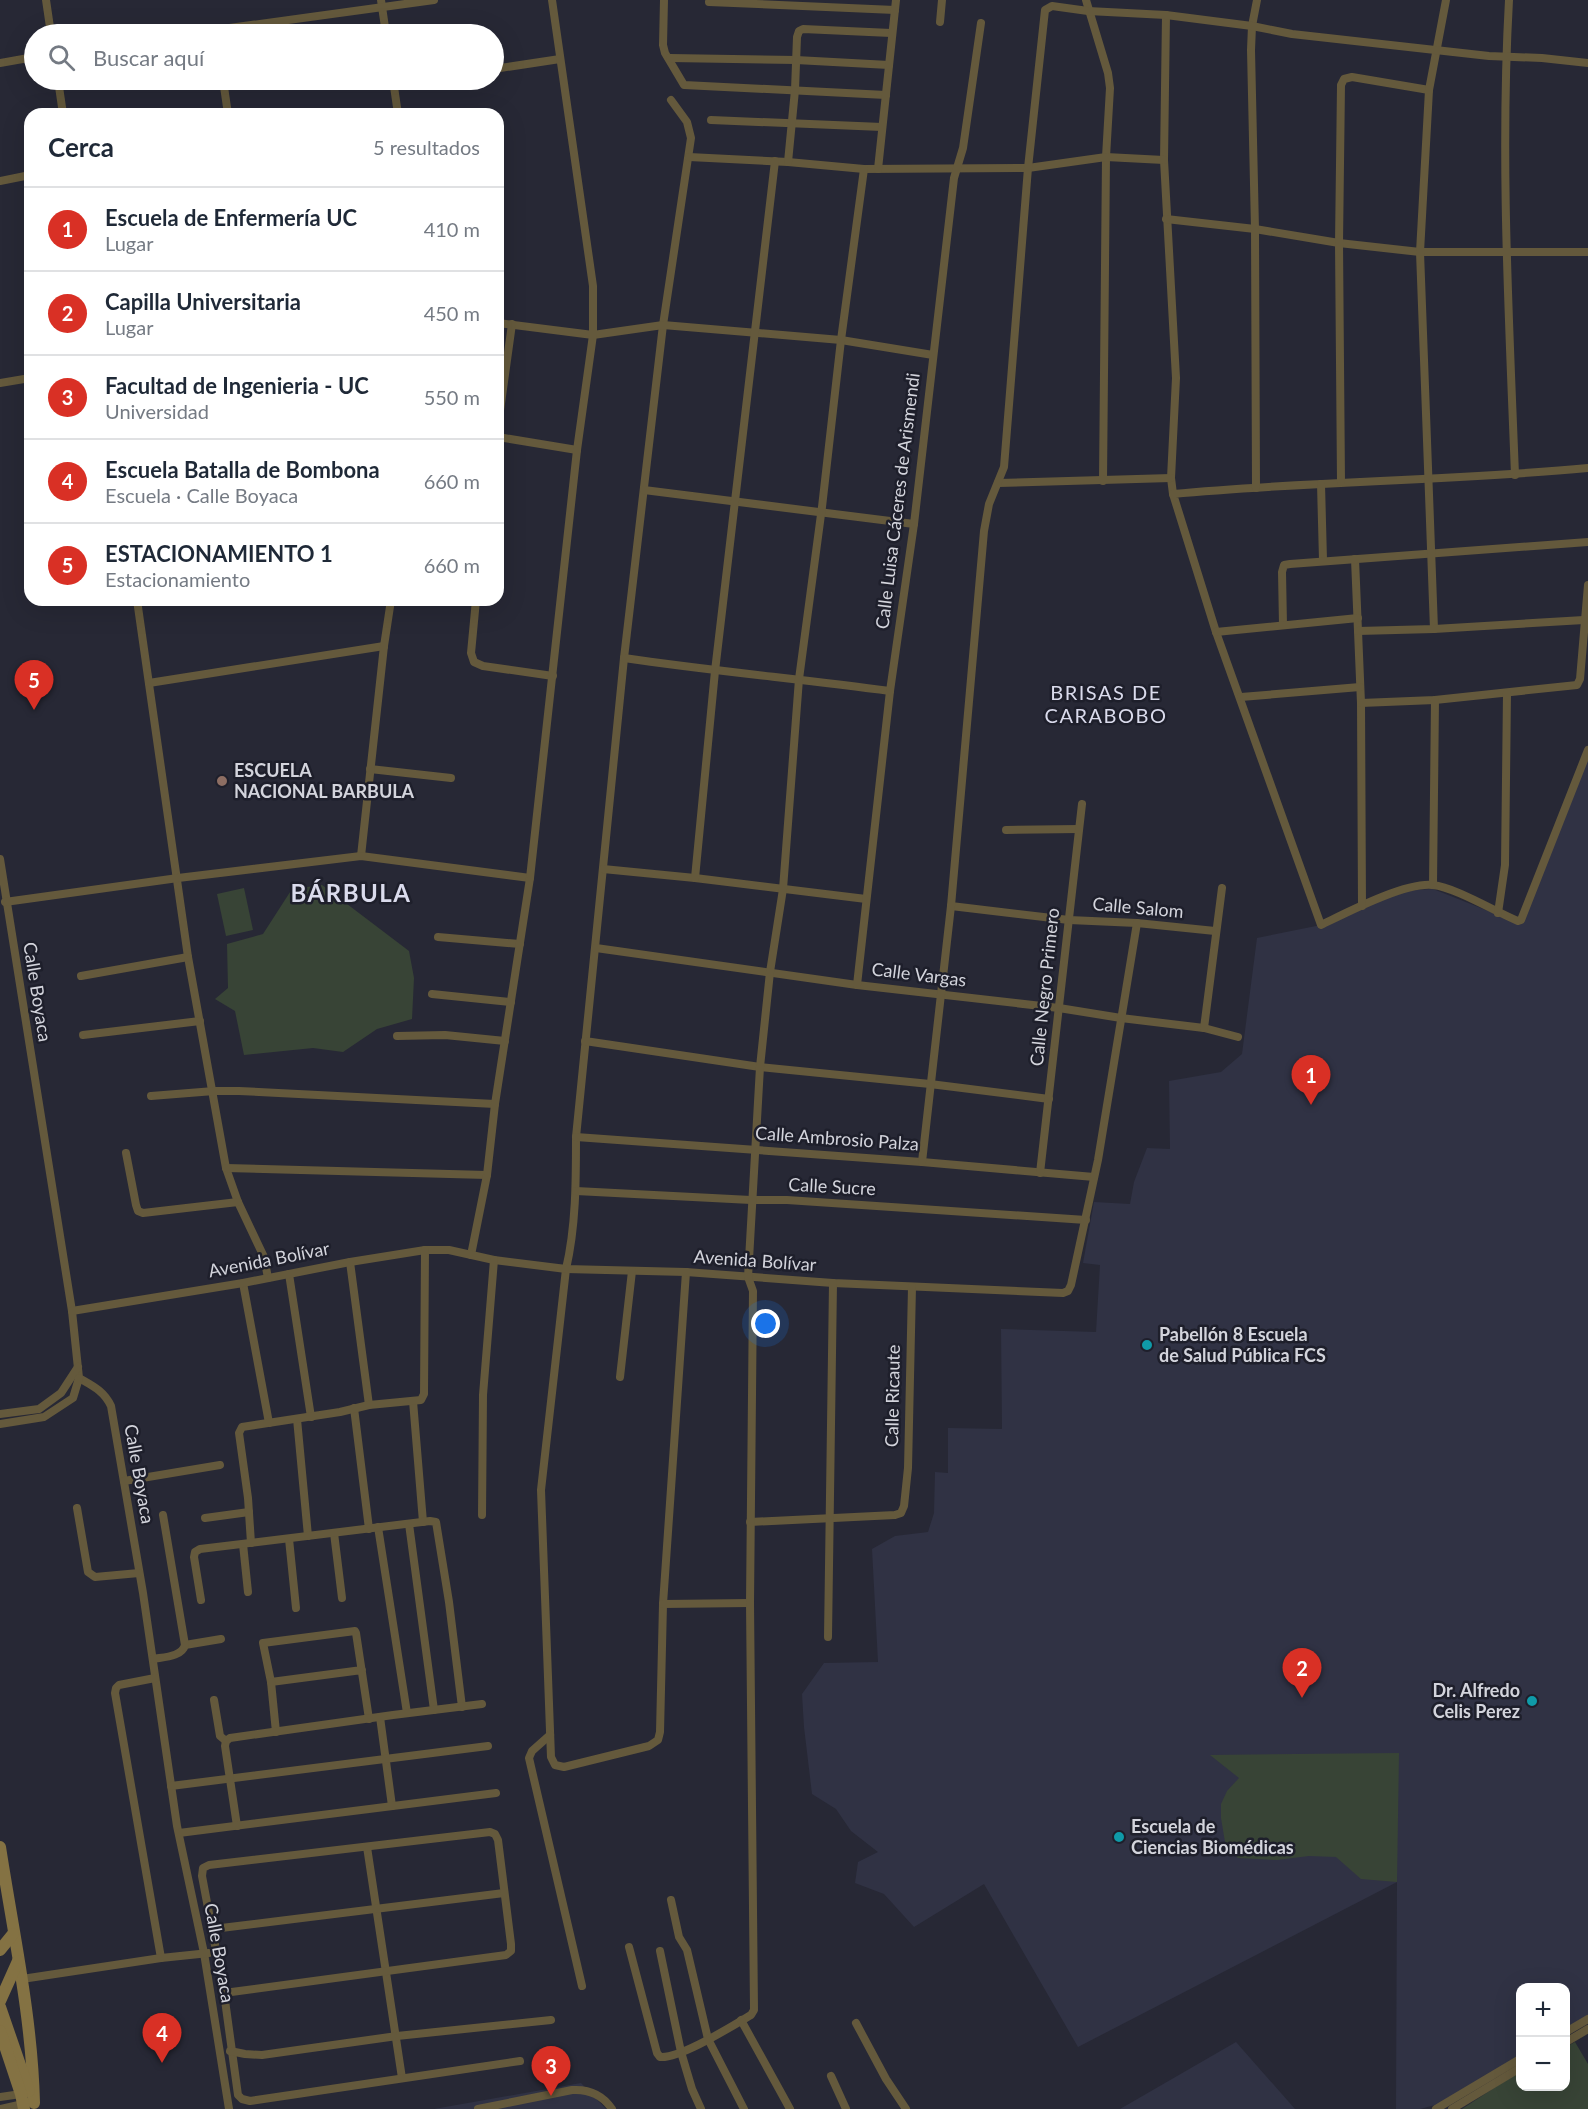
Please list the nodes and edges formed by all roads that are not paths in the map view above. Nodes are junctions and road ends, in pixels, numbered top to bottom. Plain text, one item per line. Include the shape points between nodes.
1 (46, 0) edge
2 (434, 0) edge
3 (552, 0) edge
4 (664, 0) edge
5 (896, 0) edge
6 (942, 0) edge
7 (1086, 0) edge
8 (1257, 0) edge
9 (1446, 0) edge
10 (1509, 0) edge
11 (752, 1) edge
12 (709, 2) dead end
13 (382, 4) edge
14 (895, 10) junction
15 (1088, 11) junction
16 (1166, 15) junction
17 (940, 22) dead end
18 (981, 23) dead end
19 (50, 24) edge
20 (267, 24) edge
21 (385, 24) edge
22 (1252, 26) junction
23 (891, 33) junction
24 (1437, 50) junction
25 (1506, 56) junction
26 (670, 58) junction
27 (24, 59) edge
28 (560, 59) junction
29 (796, 60) junction
30 (0, 63) edge
31 (1588, 63) edge
32 (889, 65) junction
33 (504, 67) edge
34 (59, 90) edge
35 (224, 90) edge
36 (394, 90) edge
37 (795, 90) junction
38 (1429, 90) junction
39 (886, 95) junction
40 (671, 100) dead end
41 (62, 108) edge
42 (227, 108) edge
43 (397, 108) edge
44 (711, 120) dead end
45 (790, 123) junction
46 (882, 127) junction
47 (689, 157) junction
48 (1106, 157) junction
49 (1164, 160) junction
50 (774, 161) junction
51 (788, 162) junction
52 (957, 167) junction
53 (1028, 168) junction
54 (864, 169) junction
55 (878, 169) junction
56 (24, 176) edge
57 (0, 181) edge
58 (1166, 219) junction
59 (1255, 229) junction
60 (1339, 243) junction
61 (1420, 252) junction
62 (1507, 252) junction
63 (1588, 252) edge
64 (504, 323) edge
65 (512, 324) junction
66 (663, 325) junction
67 (755, 334) junction
68 (593, 335) junction
69 (841, 340) junction
70 (933, 355) junction
71 (24, 379) edge
72 (504, 382) edge
73 (0, 383) edge
74 (504, 438) edge
75 (578, 450) junction
76 (1588, 468) edge
77 (1515, 475) junction
78 (1171, 478) junction
79 (1427, 479) junction
80 (1103, 481) junction
81 (1341, 482) junction
82 (998, 483) junction
83 (1321, 484) junction
84 (1256, 488) junction
85 (644, 490) junction
86 (1173, 494) junction
87 (735, 502) junction
88 (822, 514) junction
89 (914, 524) junction
90 (1588, 542) edge
91 (1430, 554) junction
92 (1355, 559) junction
93 (1323, 560) junction
94 (1588, 585) edge
95 (138, 606) edge
96 (390, 606) edge
97 (475, 606) edge
98 (1358, 618) junction
99 (1584, 620) junction
100 (1283, 625) junction
101 (1434, 629) junction
102 (1358, 631) junction
103 (1216, 632) junction
104 (384, 646) junction
105 (624, 658) junction
106 (715, 671) junction
107 (553, 676) junction
108 (799, 679) junction
109 (149, 683) junction
110 (1360, 687) junction
111 (890, 691) junction
112 (1507, 693) junction
113 (1241, 697) junction
114 (1435, 700) junction
115 (1360, 703) junction
116 (1588, 750) edge
117 (370, 769) junction
118 (451, 778) dead end
119 (1082, 804) dead end
120 (1079, 829) junction
121 (1006, 830) dead end
122 (360, 856) junction
123 (0, 859) edge
124 (603, 869) junction
125 (178, 878) junction
126 (530, 878) junction
127 (695, 878) junction
128 (1433, 885) junction
129 (1222, 888) dead end
130 (783, 889) junction
131 (866, 899) junction
132 (5, 902) junction
133 (951, 906) junction
134 (1362, 906) junction
135 (1498, 913) junction
136 (1069, 920) junction
137 (1137, 923) junction
138 (1215, 931) junction
139 (438, 937) dead end
140 (520, 944) junction
141 (596, 948) junction
142 (188, 957) junction
143 (770, 972) junction
144 (81, 976) dead end
145 (857, 985) junction
146 (432, 994) dead end
147 (940, 995) junction
148 (511, 1002) junction
149 (1059, 1008) junction
150 (1121, 1018) junction
151 (200, 1021) junction
152 (1204, 1028) junction
153 (83, 1035) dead end
154 (397, 1036) dead end
155 (1238, 1037) dead end
156 (505, 1041) junction
157 (585, 1041) junction
158 (760, 1067) junction
159 (930, 1084) junction
160 (214, 1091) junction
161 (151, 1096) dead end
162 (1049, 1099) junction
163 (495, 1104) junction
164 (576, 1137) junction
165 (755, 1149) junction
166 (126, 1153) dead end
167 (922, 1162) junction
168 (226, 1168) junction
169 (1040, 1173) junction
170 (487, 1175) junction
171 (1094, 1177) junction
172 (576, 1191) junction
173 (751, 1200) junction
174 (238, 1202) junction
175 (1086, 1220) junction
176 (425, 1250) junction
177 (471, 1255) junction
178 (494, 1260) junction
179 (350, 1262) junction
180 (566, 1269) junction
181 (632, 1271) junction
182 (686, 1272) junction
183 (289, 1274) junction
184 (748, 1276) junction
185 (268, 1278) junction
186 (243, 1283) junction
187 (833, 1283) junction
188 (912, 1287) junction
189 (72, 1311) junction
190 (78, 1366) junction
191 (620, 1377) dead end
192 (79, 1378) junction
193 (413, 1401) junction
194 (369, 1405) junction
195 (354, 1408) junction
196 (0, 1414) edge
197 (311, 1417) junction
198 (297, 1419) junction
199 (269, 1423) junction
200 (0, 1424) edge
201 (220, 1465) dead end
202 (124, 1481) junction
203 (77, 1508) dead end
204 (249, 1512) junction
205 (164, 1515) dead end
206 (482, 1515) dead end
207 (205, 1518) dead end
208 (829, 1518) junction
209 (423, 1522) junction
210 (750, 1522) junction
211 (409, 1524) junction
212 (378, 1527) junction
213 (369, 1529) junction
214 (334, 1533) junction
215 (308, 1536) junction
216 (289, 1539) junction
217 (247, 1544) junction
218 (140, 1573) junction
219 (248, 1592) dead end
220 (342, 1598) dead end
221 (201, 1600) dead end
222 (750, 1603) junction
223 (663, 1604) junction
224 (296, 1608) dead end
225 (828, 1637) dead end
226 (221, 1639) dead end
227 (185, 1645) junction
228 (153, 1659) junction
229 (362, 1670) junction
230 (155, 1678) junction
231 (271, 1682) junction
232 (214, 1700) dead end
233 (482, 1704) dead end
234 (462, 1707) junction
235 (434, 1710) junction
236 (407, 1713) junction
237 (380, 1717) junction
238 (369, 1719) junction
239 (276, 1732) junction
240 (550, 1735) junction
241 (226, 1741) junction
242 (488, 1746) dead end
243 (385, 1759) junction
244 (229, 1779) junction
245 (171, 1786) junction
246 (496, 1793) dead end
247 (392, 1806) junction
248 (237, 1826) junction
249 (179, 1833) junction
250 (0, 1847) edge
251 (367, 1847) junction
252 (504, 1893) junction
253 (670, 1900) dead end
254 (376, 1908) junction
255 (213, 1929) junction
256 (13, 1934) junction
257 (629, 1947) dead end
258 (0, 1950) edge
259 (660, 1951) dead end
260 (216, 1952) junction
261 (204, 1953) junction
262 (161, 1958) junction
263 (18, 1961) junction
264 (387, 1971) junction
265 (22, 1979) junction
266 (582, 1986) dead end
267 (224, 1993) junction
268 (0, 2001) edge
269 (26, 2006) junction
270 (0, 2007) edge
271 (1588, 2019) edge
272 (551, 2020) dead end
273 (741, 2020) junction
274 (856, 2023) dead end
275 (1588, 2029) edge
276 (3, 2030) edge
277 (1570, 2030) edge
278 (397, 2036) junction
279 (708, 2039) junction
280 (1570, 2040) edge
281 (230, 2051) junction
282 (681, 2052) junction
283 (520, 2061) dead end
284 (1516, 2062) edge
285 (1516, 2071) edge
286 (831, 2076) dead end
287 (402, 2078) junction
288 (0, 2097) edge
289 (27, 2104) edge
290 (0, 2109) edge
291 (230, 2109) edge
292 (478, 2109) edge
293 (612, 2109) edge
294 (701, 2109) edge
295 (744, 2109) edge
296 (790, 2109) edge
297 (846, 2109) edge
298 (906, 2109) edge
299 (1436, 2109) edge
300 (1452, 2109) edge

1 - 19 street
2 - 13 street
3 - 28 street
4 - 26 street via 663,45
5 - 14 street
6 - 17 street
7 - 15 street
8 - 22 street
9 - 24 street
10 - 25 street
11 - 12 street
11 - 14 street
13 - 20 street
13 - 21 street
14 - 23 street
15 - 16 street
15 - 48 street via 1109,81
15 - 53 street via 1052,6 1046,10
16 - 22 street
16 - 49 street
18 - 52 street, Calle Luisa Cáceres de Arismendi
22 - 24 street
22 - 59 street
23 - 29 street via 803,29 796,37
23 - 32 street
24 - 25 street
24 - 38 street
25 - 31 street
25 - 62 street
26 - 29 street
26 - 37 street via 684,86
27 - 30 street
28 - 33 street
28 - 68 street via 593,285
29 - 32 street
29 - 37 street
32 - 39 street
34 - 41 street
35 - 42 street
36 - 43 street
37 - 39 street
37 - 45 street
38 - 60 street via 1352,77 1344,79
38 - 61 street
39 - 46 street
40 - 47 street via 687,122 691,138
44 - 45 street
45 - 46 street
45 - 51 street
46 - 55 street
47 - 50 street
47 - 66 street
48 - 49 street
48 - 53 street
48 - 80 street
49 - 58 street
50 - 51 street
50 - 67 street
51 - 54 street
52 - 53 street
52 - 55 street
52 - 70 street, Calle Luisa Cáceres de Arismendi
53 - 82 street via 1004,467
54 - 55 street
54 - 69 street
56 - 57 street
58 - 59 street
58 - 78 street via 1176,378
59 - 60 street
59 - 84 street
60 - 61 street
60 - 81 street
61 - 62 street
61 - 79 street
62 - 63 street
62 - 77 street
64 - 65 street
65 - 68 street
65 - 72 street
66 - 67 street
66 - 68 street
66 - 85 street
67 - 69 street
67 - 87 street
68 - 75 street
69 - 70 street
69 - 88 street
70 - 89 street, Calle Luisa Cáceres de Arismendi
71 - 73 street
74 - 75 street
75 - 107 street
76 - 77 street
77 - 79 street
78 - 80 street
78 - 86 street
79 - 81 street
79 - 91 street
80 - 82 street
81 - 83 street
82 - 133 street via 984,531
83 - 84 street
83 - 93 street
84 - 86 street
85 - 87 street
85 - 105 street
86 - 103 street
87 - 88 street
87 - 106 street
88 - 89 street
88 - 108 street
89 - 111 street, Calle Luisa Cáceres de Arismendi
90 - 91 street
91 - 92 street
91 - 101 street
92 - 93 street
92 - 98 street
93 - 100 street via 1284,566
94 - 99 street
95 - 109 street
96 - 104 street
97 - 107 street via 471,653 474,662
98 - 100 street
98 - 102 street
99 - 101 street
99 - 112 street via 1577,685
100 - 103 street
101 - 102 street
102 - 110 street
103 - 113 street
104 - 109 street
104 - 117 street
105 - 106 street
105 - 124 street
106 - 108 street
106 - 127 street
107 - 126 street
108 - 111 street
108 - 130 street
109 - 125 street
110 - 113 street
110 - 115 street
111 - 131 street, Calle Luisa Cáceres de Arismendi
112 - 114 street
112 - 135 street via 1506,865
113 - 134 street via 1321,924
114 - 115 street
114 - 128 street
115 - 134 street
116 - 135 street via 1523,917 1518,921
117 - 118 street
117 - 122 street
119 - 120 street, Calle Negro Primero
120 - 121 street
120 - 136 street, Calle Negro Primero
122 - 125 street
122 - 126 street
123 - 132 street, Calle Boyaca
124 - 127 street
124 - 141 street
125 - 132 street
125 - 142 street
126 - 140 street
127 - 130 street
128 - 134 street via 1398,891
128 - 135 street
129 - 138 street
130 - 131 street
130 - 143 street
131 - 145 street, Calle Luisa Cáceres de Arismendi
132 - 189 street, Calle Boyaca
133 - 136 street, Calle Salom
133 - 147 street
136 - 137 street, Calle Salom
136 - 149 street, Calle Negro Primero
137 - 138 street, Calle Salom
137 - 150 street, Avenida Bolívar
138 - 152 street
139 - 140 street
140 - 148 street
141 - 143 street, Calle Vargas
141 - 157 street
142 - 144 street
142 - 151 street
143 - 145 street, Calle Vargas
143 - 158 street
145 - 147 street, Calle Vargas
146 - 148 street
147 - 149 street, Calle Vargas
147 - 159 street
148 - 156 street
149 - 150 street, Calle Vargas
149 - 162 street, Calle Negro Primero
150 - 152 street, Calle Vargas
150 - 171 street, Avenida Bolívar
151 - 153 street
151 - 160 street
152 - 155 street, Calle Vargas
154 - 156 street via 445,1035
156 - 163 street
157 - 158 street
157 - 164 street
158 - 159 street
158 - 165 street
159 - 162 street
159 - 167 street
160 - 161 street
160 - 163 street
160 - 168 street
162 - 169 street, Calle Negro Primero
163 - 170 street
164 - 165 street, Calle Ambrosio Palza
164 - 172 street
165 - 167 street, Calle Ambrosio Palza
165 - 173 street
166 - 174 street via 136,1205 143,1213
167 - 169 street, Calle Ambrosio Palza
168 - 170 street
168 - 174 street
169 - 171 street, Calle Ambrosio Palza
170 - 177 street
171 - 175 street, Avenida Bolívar
172 - 173 street, Calle Sucre
172 - 180 street
173 - 175 street, Calle Sucre
173 - 184 street
174 - 185 street via 258,1241
175 - 188 street, Avenida Bolívar via 1071,1285 1064,1293
176 - 177 street, Avenida Bolívar
176 - 179 street, Avenida Bolívar
176 - 193 street via 424,1394 421,1400
177 - 178 street, Avenida Bolívar
178 - 180 street, Avenida Bolívar
178 - 206 street via 483,1395
179 - 183 street, Avenida Bolívar
179 - 194 street
180 - 181 street, Avenida Bolívar
180 - 240 street via 541,1490
181 - 182 street, Avenida Bolívar
181 - 191 street
182 - 184 street, Avenida Bolívar
182 - 223 street
183 - 185 street, Avenida Bolívar
183 - 197 street
184 - 187 street, Avenida Bolívar
184 - 210 street via 753,1291
185 - 186 street, Avenida Bolívar
186 - 189 street, Avenida Bolívar
186 - 199 street
187 - 188 street, Avenida Bolívar
187 - 208 street
188 - 208 street, Calle Ricaute via 904,1506 895,1515
189 - 190 street, Calle Boyaca
190 - 192 street, Calle Boyaca
190 - 196 street via 61,1393 39,1408
192 - 200 street via 73,1398 44,1417
192 - 202 street, Calle Boyaca via 98,1389 111,1406
193 - 194 street
193 - 209 street
194 - 195 street
195 - 197 street
195 - 213 street
197 - 198 street
198 - 199 street
198 - 215 street
199 - 204 street via 239,1430
201 - 202 street
202 - 218 street, Calle Boyaca
203 - 218 street via 90,1575
204 - 207 street
204 - 217 street
205 - 227 street
208 - 210 street
208 - 225 street
209 - 211 street
209 - 234 street via 436,1521
210 - 222 street
211 - 212 street
211 - 235 street
212 - 213 street
212 - 236 street
213 - 214 street
214 - 215 street
214 - 220 street
215 - 216 street
216 - 217 street
216 - 224 street
217 - 219 street
217 - 221 street via 195,1552
218 - 228 street, Calle Boyaca
222 - 223 street
222 - 273 street via 755,2004 751,2015
223 - 240 street via 658,1740 649,1746 564,1767 555,1765 551,1757
226 - 227 street
227 - 228 street via 180,1653
228 - 230 street, Calle Boyaca
229 - 231 street
229 - 231 street via 355,1631 276,1640 263,1643
229 - 238 street
230 - 245 street, Calle Boyaca
230 - 262 street via 119,1685 115,1693
231 - 239 street
232 - 241 street via 220,1736
233 - 234 street
234 - 235 street
235 - 236 street
236 - 237 street
237 - 238 street
237 - 243 street
238 - 239 street
239 - 241 street
240 - 266 street via 529,1758
241 - 244 street
242 - 243 street
243 - 244 street
243 - 247 street
244 - 245 street
244 - 248 street
245 - 249 street, Calle Boyaca
246 - 247 street
247 - 248 street
248 - 249 street
249 - 261 street, Calle Boyaca
250 - 256 street
251 - 252 street via 490,1832 498,1840
251 - 254 street
251 - 255 street via 203,1868
252 - 254 street
252 - 264 street via 511,1951
253 - 279 street via 679,1936 687,1950
254 - 255 street
254 - 264 street
255 - 260 street
256 - 258 street
256 - 263 street
257 - 282 street via 657,2053 664,2058
259 - 282 street
260 - 261 street
260 - 267 street
261 - 262 street
261 - 291 street, Calle Boyaca
262 - 265 street
263 - 265 street
263 - 268 street
264 - 267 street
264 - 278 street
265 - 269 street
267 - 281 street
269 - 276 street via 17,2020
269 - 289 street via 33,2059
270 - 276 street
271 - 277 street
272 - 278 street
273 - 279 street
273 - 296 street
274 - 298 street
275 - 280 street
276 - 289 street
278 - 281 street via 262,2055
278 - 287 street
279 - 282 street
279 - 295 street
281 - 287 street via 238,2095 247,2101
282 - 294 street
283 - 287 street
284 - 299 street
285 - 300 street
286 - 297 street
288 - 289 street
289 - 290 street
292 - 293 street via 572,2090 597,2094

